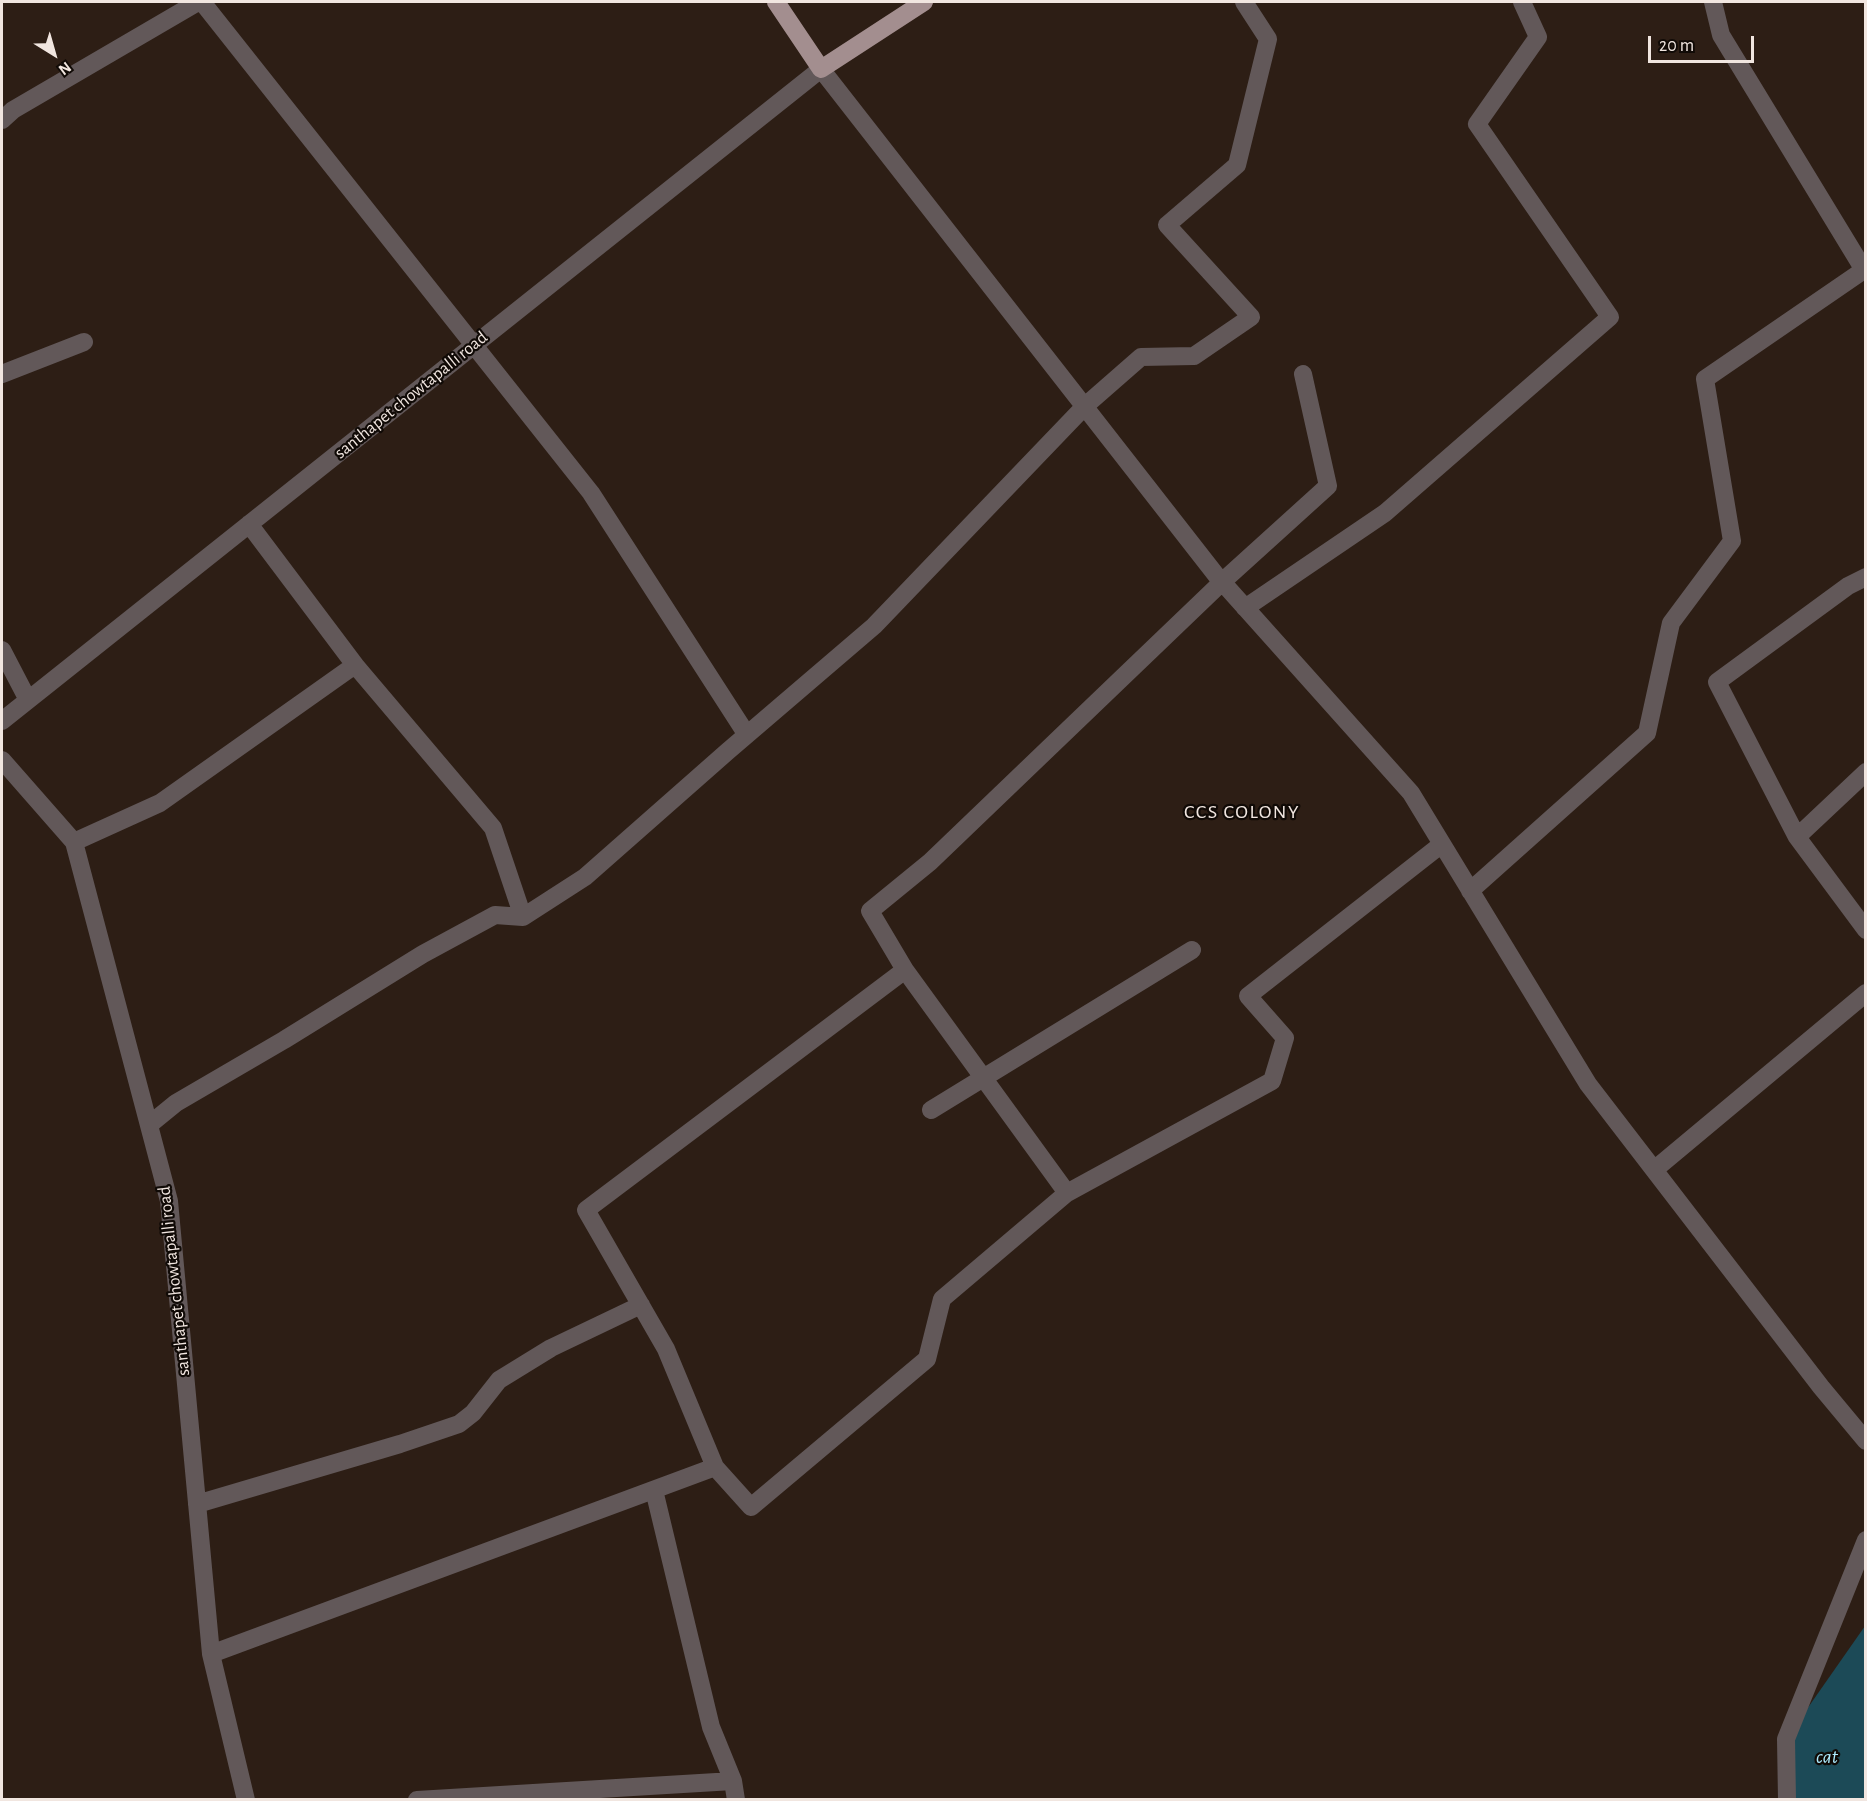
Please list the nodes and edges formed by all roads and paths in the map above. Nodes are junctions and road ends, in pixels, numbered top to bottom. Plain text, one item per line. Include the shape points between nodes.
1 (200, 2) edge
2 (776, 2) edge
3 (924, 2) edge
4 (1244, 2) edge
5 (1522, 2) edge
6 (1713, 2) edge
7 (821, 69) junction
8 (2, 120) edge
9 (1865, 269) edge
10 (84, 342) dead end
11 (474, 345) junction
12 (2, 374) edge
13 (1303, 374) dead end
14 (1085, 406) junction
15 (249, 524) junction
16 (1866, 577) edge
17 (1222, 582) junction
18 (1245, 608) junction
19 (2, 650) edge
20 (355, 665) junction
21 (28, 700) junction
22 (2, 721) edge
23 (747, 735) junction
24 (2, 760) edge
25 (1866, 772) edge
26 (1797, 837) junction
27 (74, 842) junction
28 (1442, 844) junction
29 (1470, 891) junction
30 (524, 918) junction
31 (1866, 930) edge
32 (1192, 950) dead end
33 (905, 970) junction
34 (1866, 993) edge
35 (984, 1078) junction
36 (932, 1110) dead end
37 (148, 1125) junction
38 (1654, 1170) junction
39 (1067, 1193) junction
40 (641, 1305) junction
41 (1866, 1441) edge
42 (716, 1467) junction
43 (654, 1490) junction
44 (197, 1504) junction
45 (1866, 1540) edge
46 (211, 1654) junction
47 (733, 1781) junction
48 (535, 1796) edge
49 (246, 1800) edge
50 (417, 1800) edge
51 (736, 1800) edge
52 (1787, 1800) edge

1 - 8 street
1 - 11 street
2 - 7 main road
3 - 7 main road
4 - 14 street via 1268,39 1237,165 1167,225 1251,317 1194,356 1141,357
5 - 18 street via 1538,38 1477,124 1610,317 1384,513
6 - 9 street via 1721,34
7 - 11 street, santhapet chowtapalli road
7 - 14 street
9 - 29 street via 1705,379 1732,541 1671,623 1647,733
10 - 12 street
11 - 15 street, santhapet chowtapalli road
11 - 23 street via 591,493
13 - 17 street via 1328,486
14 - 17 street
14 - 23 street via 874,626
15 - 20 street
15 - 21 street, santhapet chowtapalli road
16 - 26 street via 1848,586 1718,682
17 - 18 street
17 - 33 street via 930,862 870,911
18 - 28 street via 1411,793
19 - 21 street
20 - 27 street via 160,803
20 - 30 street via 493,828
21 - 22 street, santhapet chowtapalli road
23 - 30 street via 585,877
24 - 27 street, santhapet chowtapalli road
25 - 26 street
26 - 31 street
27 - 37 street, santhapet chowtapalli road
28 - 29 street
28 - 39 street via 1248,996 1285,1038 1272,1081
29 - 38 street via 1588,1084
30 - 37 street via 495,915 423,954 176,1103
32 - 35 street
33 - 35 street
33 - 40 street via 586,1210
34 - 38 street
35 - 36 street
35 - 39 street
37 - 44 street, santhapet chowtapalli road via 169,1201
38 - 41 street
39 - 42 street via 942,1299 927,1359 751,1507
40 - 42 street via 666,1349
40 - 44 street via 551,1348 499,1380 459,1424
42 - 43 street
43 - 46 street
43 - 47 street via 711,1727
44 - 46 street, santhapet chowtapalli road
45 - 52 street via 1786,1739
46 - 49 street, santhapet chowtapalli road
47 - 48 street
47 - 51 street
48 - 50 street

